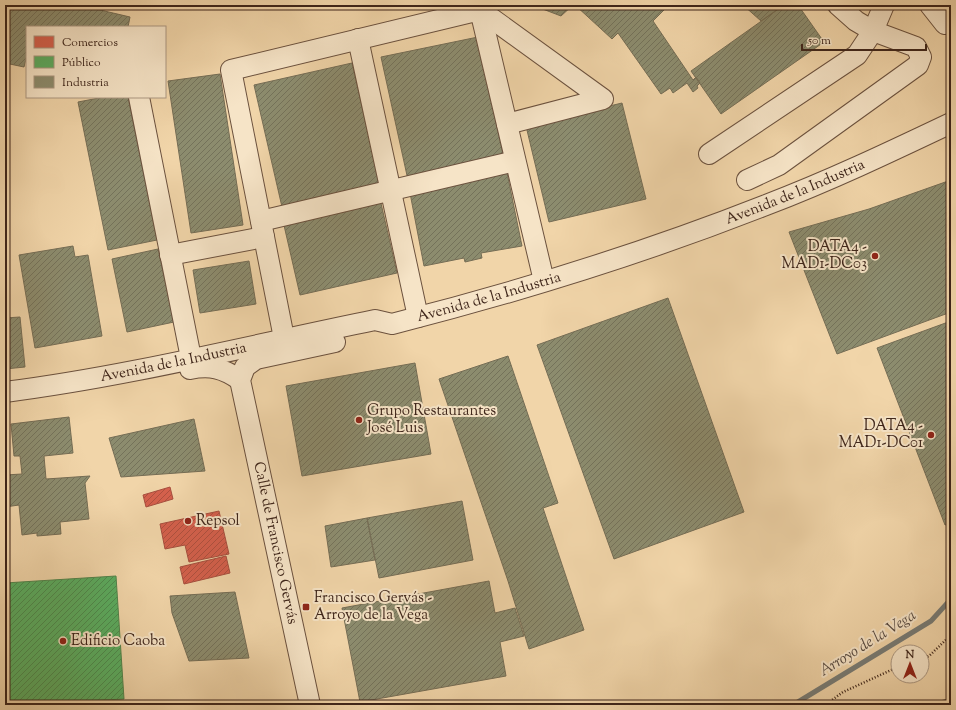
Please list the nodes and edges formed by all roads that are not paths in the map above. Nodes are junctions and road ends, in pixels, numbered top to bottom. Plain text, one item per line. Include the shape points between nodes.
1 (838, 5) edge
2 (884, 5) edge
3 (930, 5) edge
4 (480, 10) junction
5 (945, 24) dead end
6 (873, 31) junction
7 (358, 39) junction
8 (139, 98) edge
9 (951, 123) edge
10 (506, 124) junction
11 (709, 154) dead end
12 (515, 161) junction
13 (748, 180) dead end
14 (391, 191) junction
15 (262, 229) junction
16 (170, 255) junction
17 (544, 281) junction
18 (418, 317) junction
19 (392, 324) junction
20 (284, 338) junction
21 (191, 358) junction
22 (121, 374) junction
23 (240, 380) junction
24 (5, 392) edge
25 (310, 705) edge

1 - 6 street via 856,21
2 - 6 street
3 - 5 street
4 - 7 street
4 - 10 street
4 - 10 street via 603,99
6 - 11 street via 857,55
6 - 13 street via 916,47 921,57 918,65 779,165
7 - 14 street
7 - 15 street via 231,70
8 - 16 street
9 - 17 street, Avenida de la Industria via 842,174 766,205
10 - 12 street
12 - 14 street
12 - 17 street
14 - 15 street
14 - 18 street
15 - 16 street
15 - 20 street
16 - 21 street
17 - 18 street, Avenida de la Industria via 503,295
18 - 19 street, Avenida de la Industria
19 - 20 street, Avenida de la Industria via 375,320
19 - 23 street via 379,333 256,359 245,367
20 - 21 street, Avenida de la Industria
21 - 22 street, Avenida de la Industria
22 - 23 street via 145,376 204,366 217,367
22 - 24 street, Avenida de la Industria
23 - 25 street, Calle de Francisco Gervás

